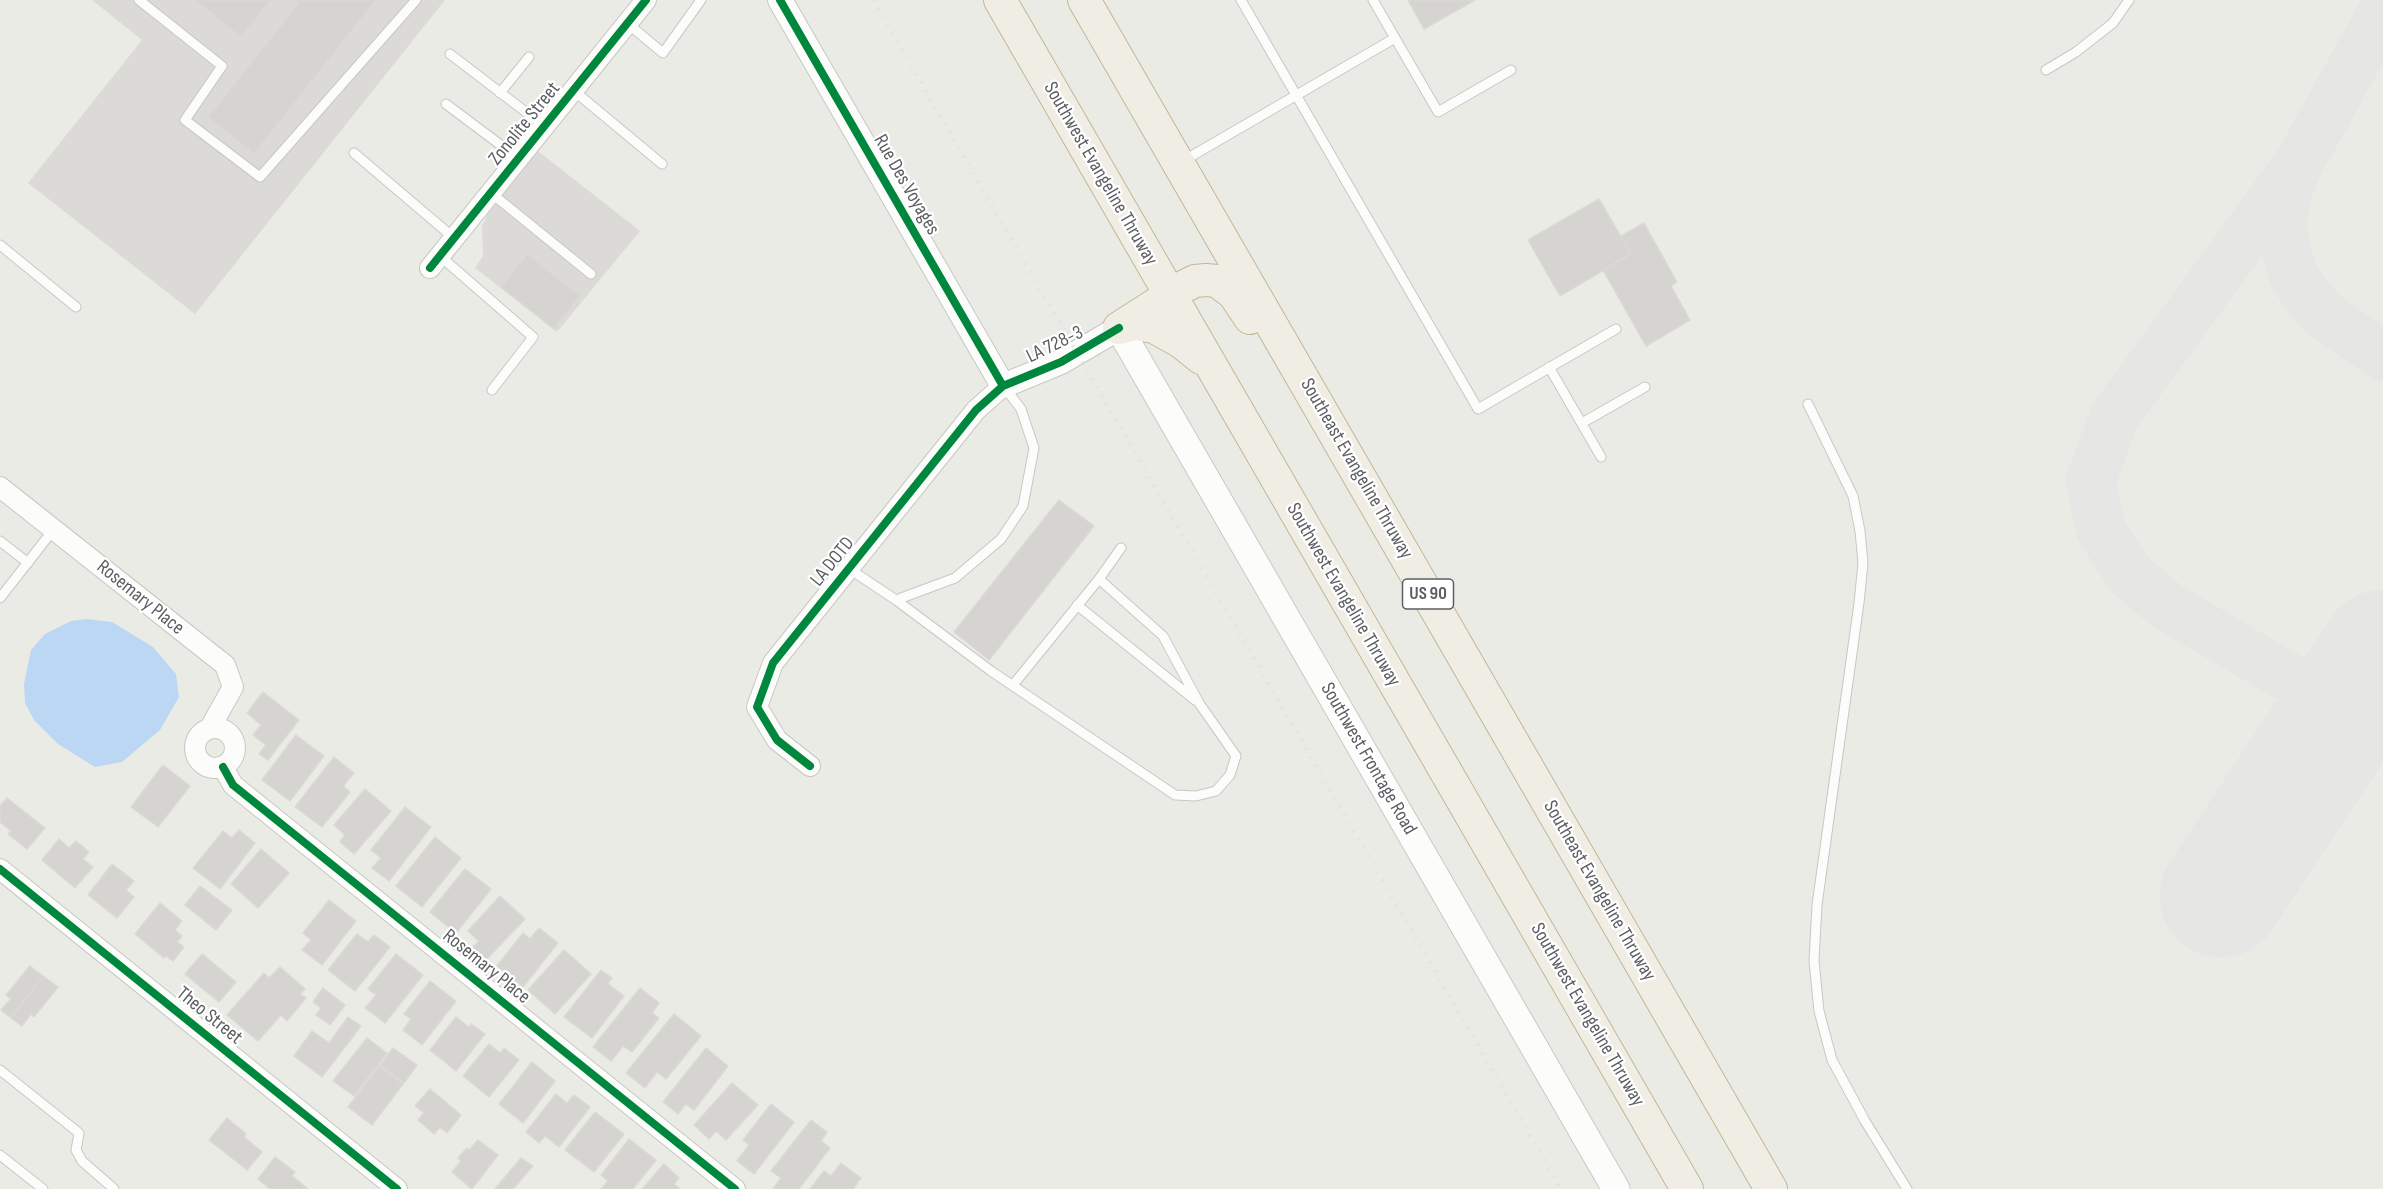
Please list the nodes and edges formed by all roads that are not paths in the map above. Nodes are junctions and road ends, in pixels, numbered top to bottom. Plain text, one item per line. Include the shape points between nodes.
1 (139, 0) edge
2 (416, 0) edge
3 (646, 0) edge
4 (701, 0) edge
5 (780, 0) edge
6 (999, 0) edge
7 (1084, 0) edge
8 (1241, 0) edge
9 (1373, 0) edge
10 (2129, 0) edge
11 (627, 23) junction
12 (1395, 38) junction
13 (450, 54) dead end
14 (529, 57) dead end
15 (1511, 70) dead end
16 (2046, 70) dead end
17 (573, 90) junction
18 (500, 93) junction
19 (1297, 95) junction
20 (446, 104) dead end
21 (544, 126) junction
22 (354, 153) dead end
23 (518, 158) junction
24 (662, 164) dead end
25 (1179, 164) junction
26 (491, 193) junction
27 (454, 238) junction
28 (0, 245) edge
29 (435, 262) joint
30 (591, 274) dead end
31 (1170, 295) junction
32 (76, 307) dead end
33 (1119, 328) junction
34 (1616, 329) dead end
35 (1284, 344) junction
36 (1210, 365) junction
37 (1549, 367) junction
38 (1003, 386) junction
39 (1645, 387) dead end
40 (492, 390) dead end
41 (1808, 404) dead end
42 (1582, 423) junction
43 (1601, 457) dead end
44 (0, 487) edge
45 (54, 529) junction
46 (0, 541) edge
47 (1121, 548) dead end
48 (28, 563) junction
49 (848, 568) junction
50 (1099, 579) junction
51 (0, 598) edge
52 (896, 600) junction
53 (1077, 605) junction
54 (1013, 686) junction
55 (1199, 703) junction
56 (210, 728) junction
57 (810, 766) dead end
58 (223, 767) junction
59 (0, 869) edge
60 (0, 1070) edge
61 (0, 1155) edge
62 (43, 1189) edge
63 (114, 1189) edge
64 (398, 1189) edge
65 (735, 1189) edge
66 (1616, 1189) edge
67 (1687, 1189) edge
68 (1771, 1189) edge
69 (1907, 1189) edge

1 - 2 lane via 222,66 185,120 260,177
3 - 11 street, Zonolite Street
4 - 11 lane via 663,53
5 - 38 street, Rue Des Voyages
6 - 31 highway, Southwest Evangeline Thruway
7 - 25 highway, Southeast Evangeline Thruway / US 90
8 - 19 lane
9 - 12 lane
10 - 16 lane via 2113,23
11 - 17 street, Zonolite Street
12 - 15 lane via 1438,112
12 - 19 lane
13 - 18 lane
14 - 18 lane
17 - 21 street, Zonolite Street
17 - 24 lane
18 - 21 lane
19 - 25 lane
19 - 37 lane via 1478,409
20 - 23 lane
21 - 23 street, Zonolite Street
22 - 27 lane
23 - 26 street, Zonolite Street
25 - 35 highway, Southeast Evangeline Thruway / US 90
26 - 27 street, Zonolite Street
26 - 30 lane
27 - 29 street, Zonolite Street
28 - 32 lane
29 - 40 lane via 534,337
31 - 33 highway
31 - 35 highway via 1195,281 1217,282 1234,294 1251,318
31 - 36 highway, Southwest Evangeline Thruway
33 - 36 highway via 1134,324 1154,327 1182,342
33 - 38 street, LA 728-3 via 1061,362
33 - 66 main road, Southwest Frontage Road
34 - 37 lane
35 - 68 highway, Southeast Evangeline Thruway / US 90
36 - 67 highway, Southwest Evangeline Thruway
37 - 42 lane
38 - 49 street, LA DOTD via 976,410
38 - 52 lane via 1021,409 1034,448 1023,506 1001,539 955,578
39 - 42 lane
41 - 69 lane via 1853,496 1863,563 1816,905 1814,961 1820,1011 1832,1059
42 - 43 lane
44 - 45 street, Rosemary Place
45 - 48 lane
45 - 56 street, Rosemary Place via 225,665 233,687
46 - 48 lane
47 - 50 lane
48 - 51 lane
49 - 52 lane
49 - 57 street, LA DOTD via 773,663 757,707 777,740
50 - 53 lane
50 - 55 lane via 1163,636
52 - 54 lane
53 - 54 lane
53 - 55 lane
54 - 55 lane via 1175,795 1196,796 1216,791 1230,775 1236,756
56 - 58 street via 224,729 233,739 233,758
56 - 58 street, Rosemary Place via 195,741 195,754 203,765
58 - 65 street, Rosemary Place via 233,785
59 - 64 street, Theo Street
60 - 63 lane via 79,1133 76,1150 82,1161
61 - 62 lane

